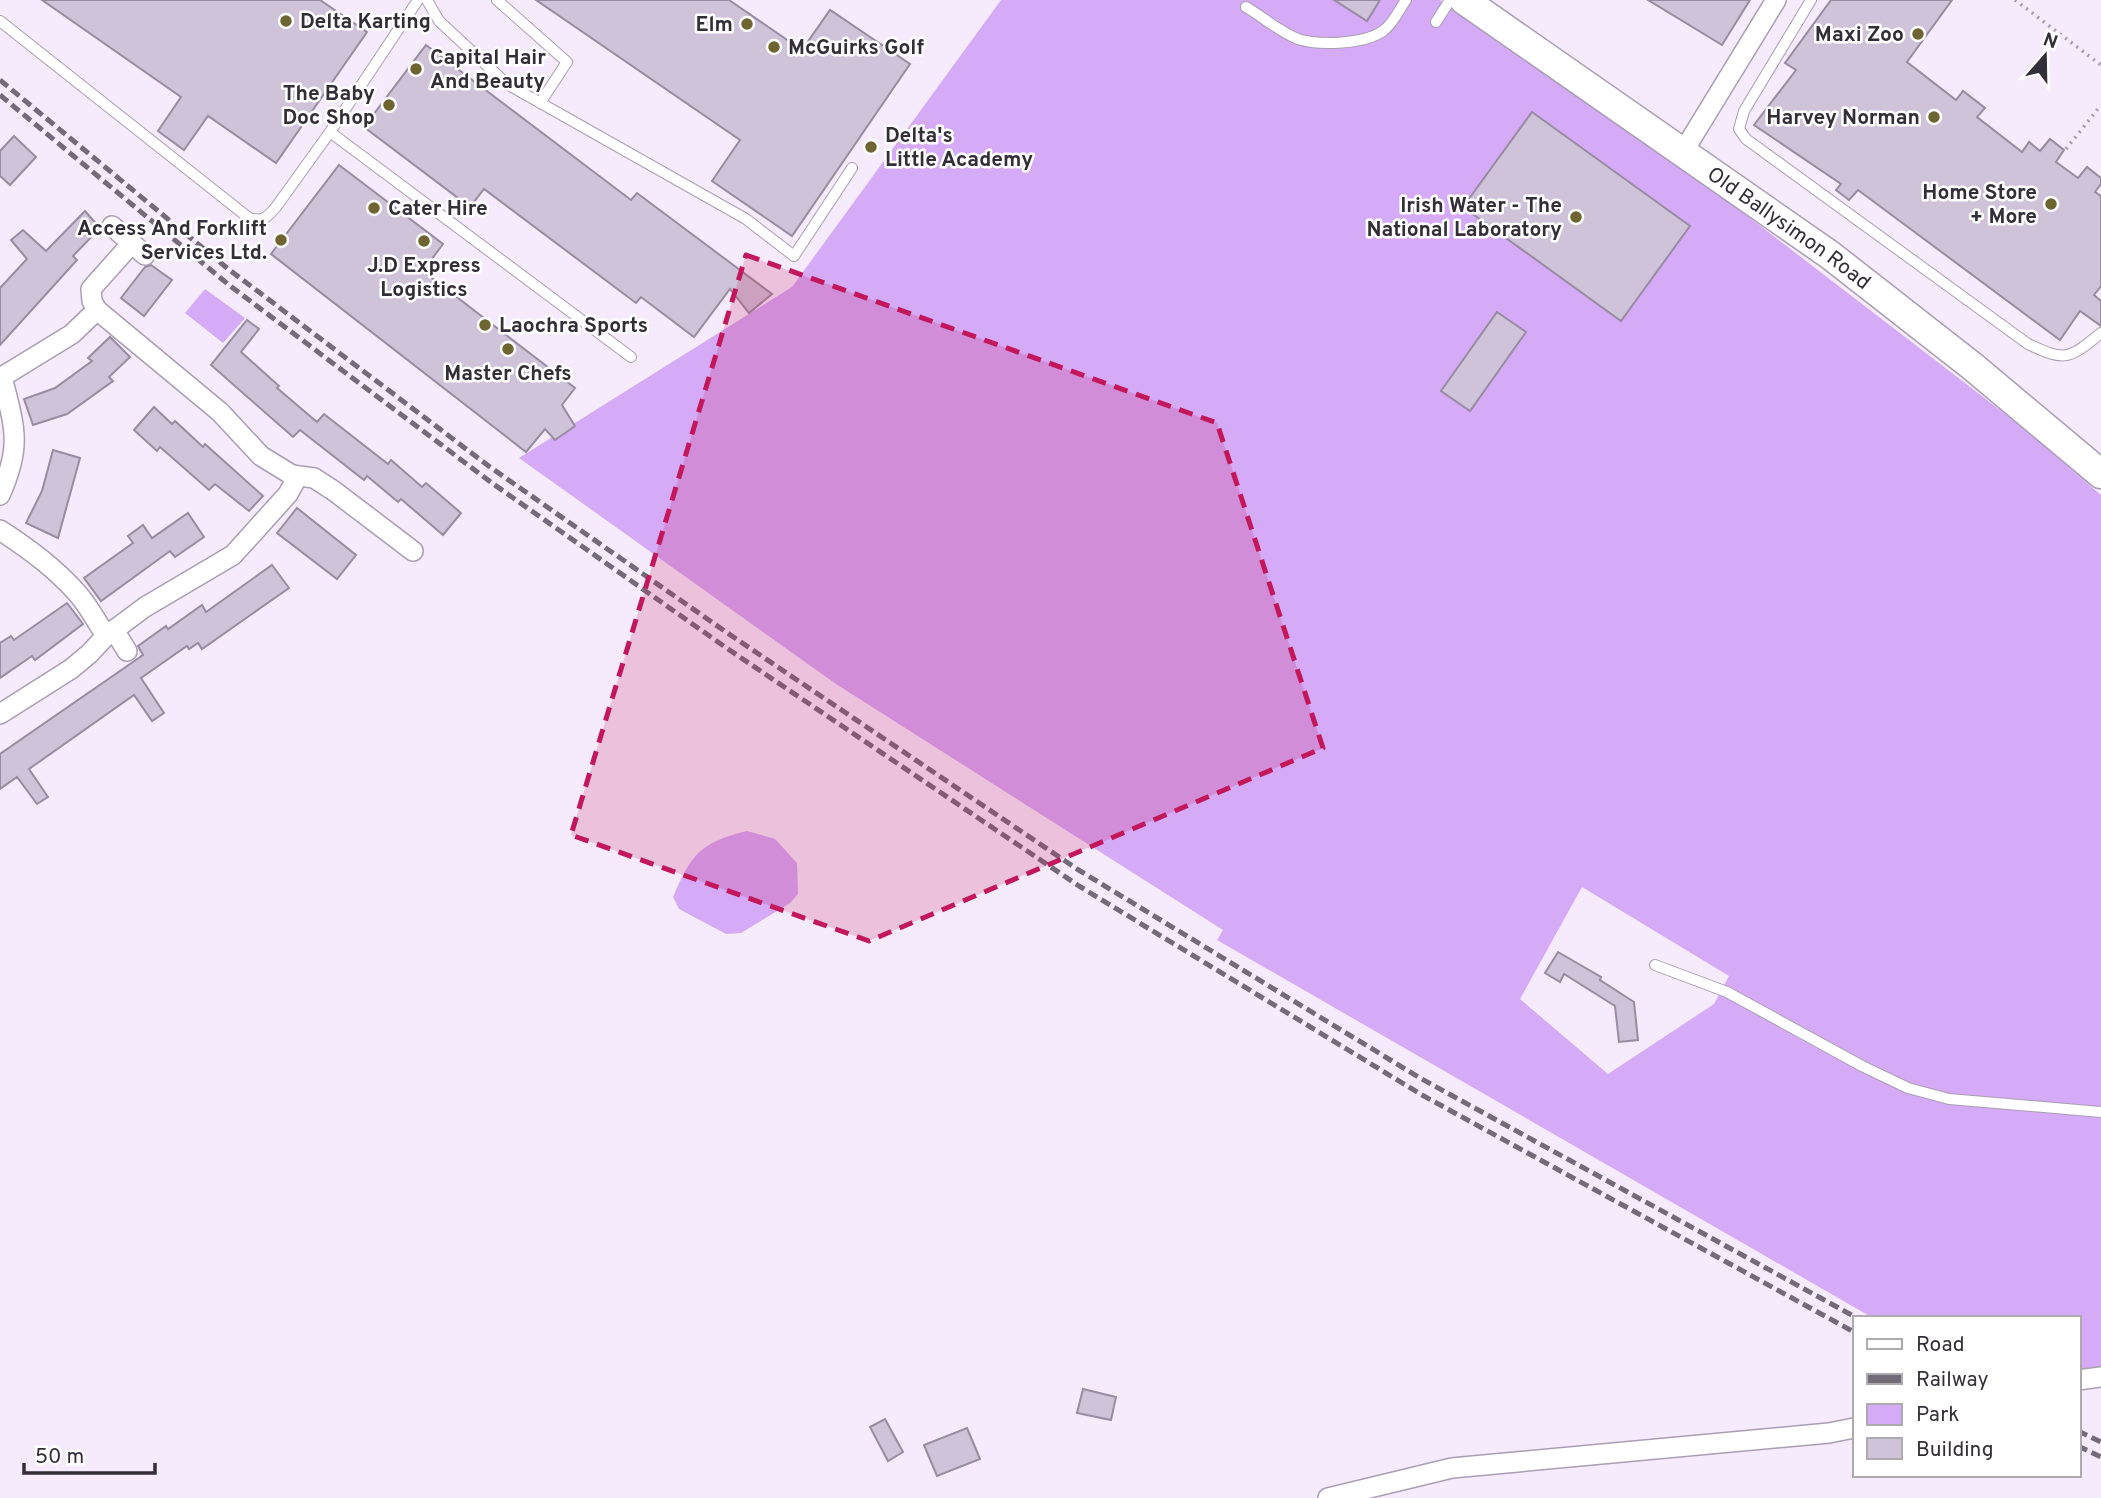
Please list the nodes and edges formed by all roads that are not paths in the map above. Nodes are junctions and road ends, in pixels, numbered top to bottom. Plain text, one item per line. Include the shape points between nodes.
1 (418, 0) edge
2 (427, 0) edge
3 (497, 0) edge
4 (1406, 0) edge
5 (1450, 0) edge
6 (1464, 0) edge
7 (1776, 0) edge
8 (1811, 0) edge
9 (1246, 7) dead end
10 (0, 21) edge
11 (1436, 22) dead end
12 (540, 103) junction
13 (330, 132) junction
14 (1684, 152) junction
15 (852, 168) dead end
16 (112, 226) dead end
17 (97, 310) junction
18 (2101, 333) edge
19 (631, 357) dead end
20 (1, 375) edge
21 (2101, 474) edge
22 (292, 475) junction
23 (3, 482) edge
24 (0, 530) edge
25 (413, 551) dead end
26 (110, 633) junction
27 (127, 651) dead end
28 (0, 714) edge
29 (1655, 965) dead end
30 (2101, 1112) edge
31 (2101, 1377) edge
32 (2080, 1380) edge
33 (1853, 1428) edge
34 (1328, 1498) edge

1 - 13 lane
2 - 12 lane via 439,21 507,84
3 - 12 lane via 567,62
4 - 9 lane via 1381,33 1324,44 1295,38
5 - 11 lane
6 - 14 street, Old Ballysimon Road
7 - 14 street
8 - 18 lane via 1744,111 1739,129 1746,139 2028,344 2062,357
10 - 13 lane via 249,218 267,218
12 - 15 lane via 746,219 794,256
13 - 19 lane
14 - 21 street, Old Ballysimon Road via 1830,255
16 - 17 street via 138,249 91,289
17 - 20 street via 72,334
17 - 22 street via 219,412 261,456
20 - 23 street via 15,440 14,461
22 - 25 street via 314,478
22 - 26 street via 294,484 288,494 233,555
24 - 26 street via 44,561
26 - 27 street
26 - 28 street via 71,669
29 - 30 lane via 1727,992 1908,1088 1948,1099
31 - 32 street
33 - 34 street via 1452,1468

